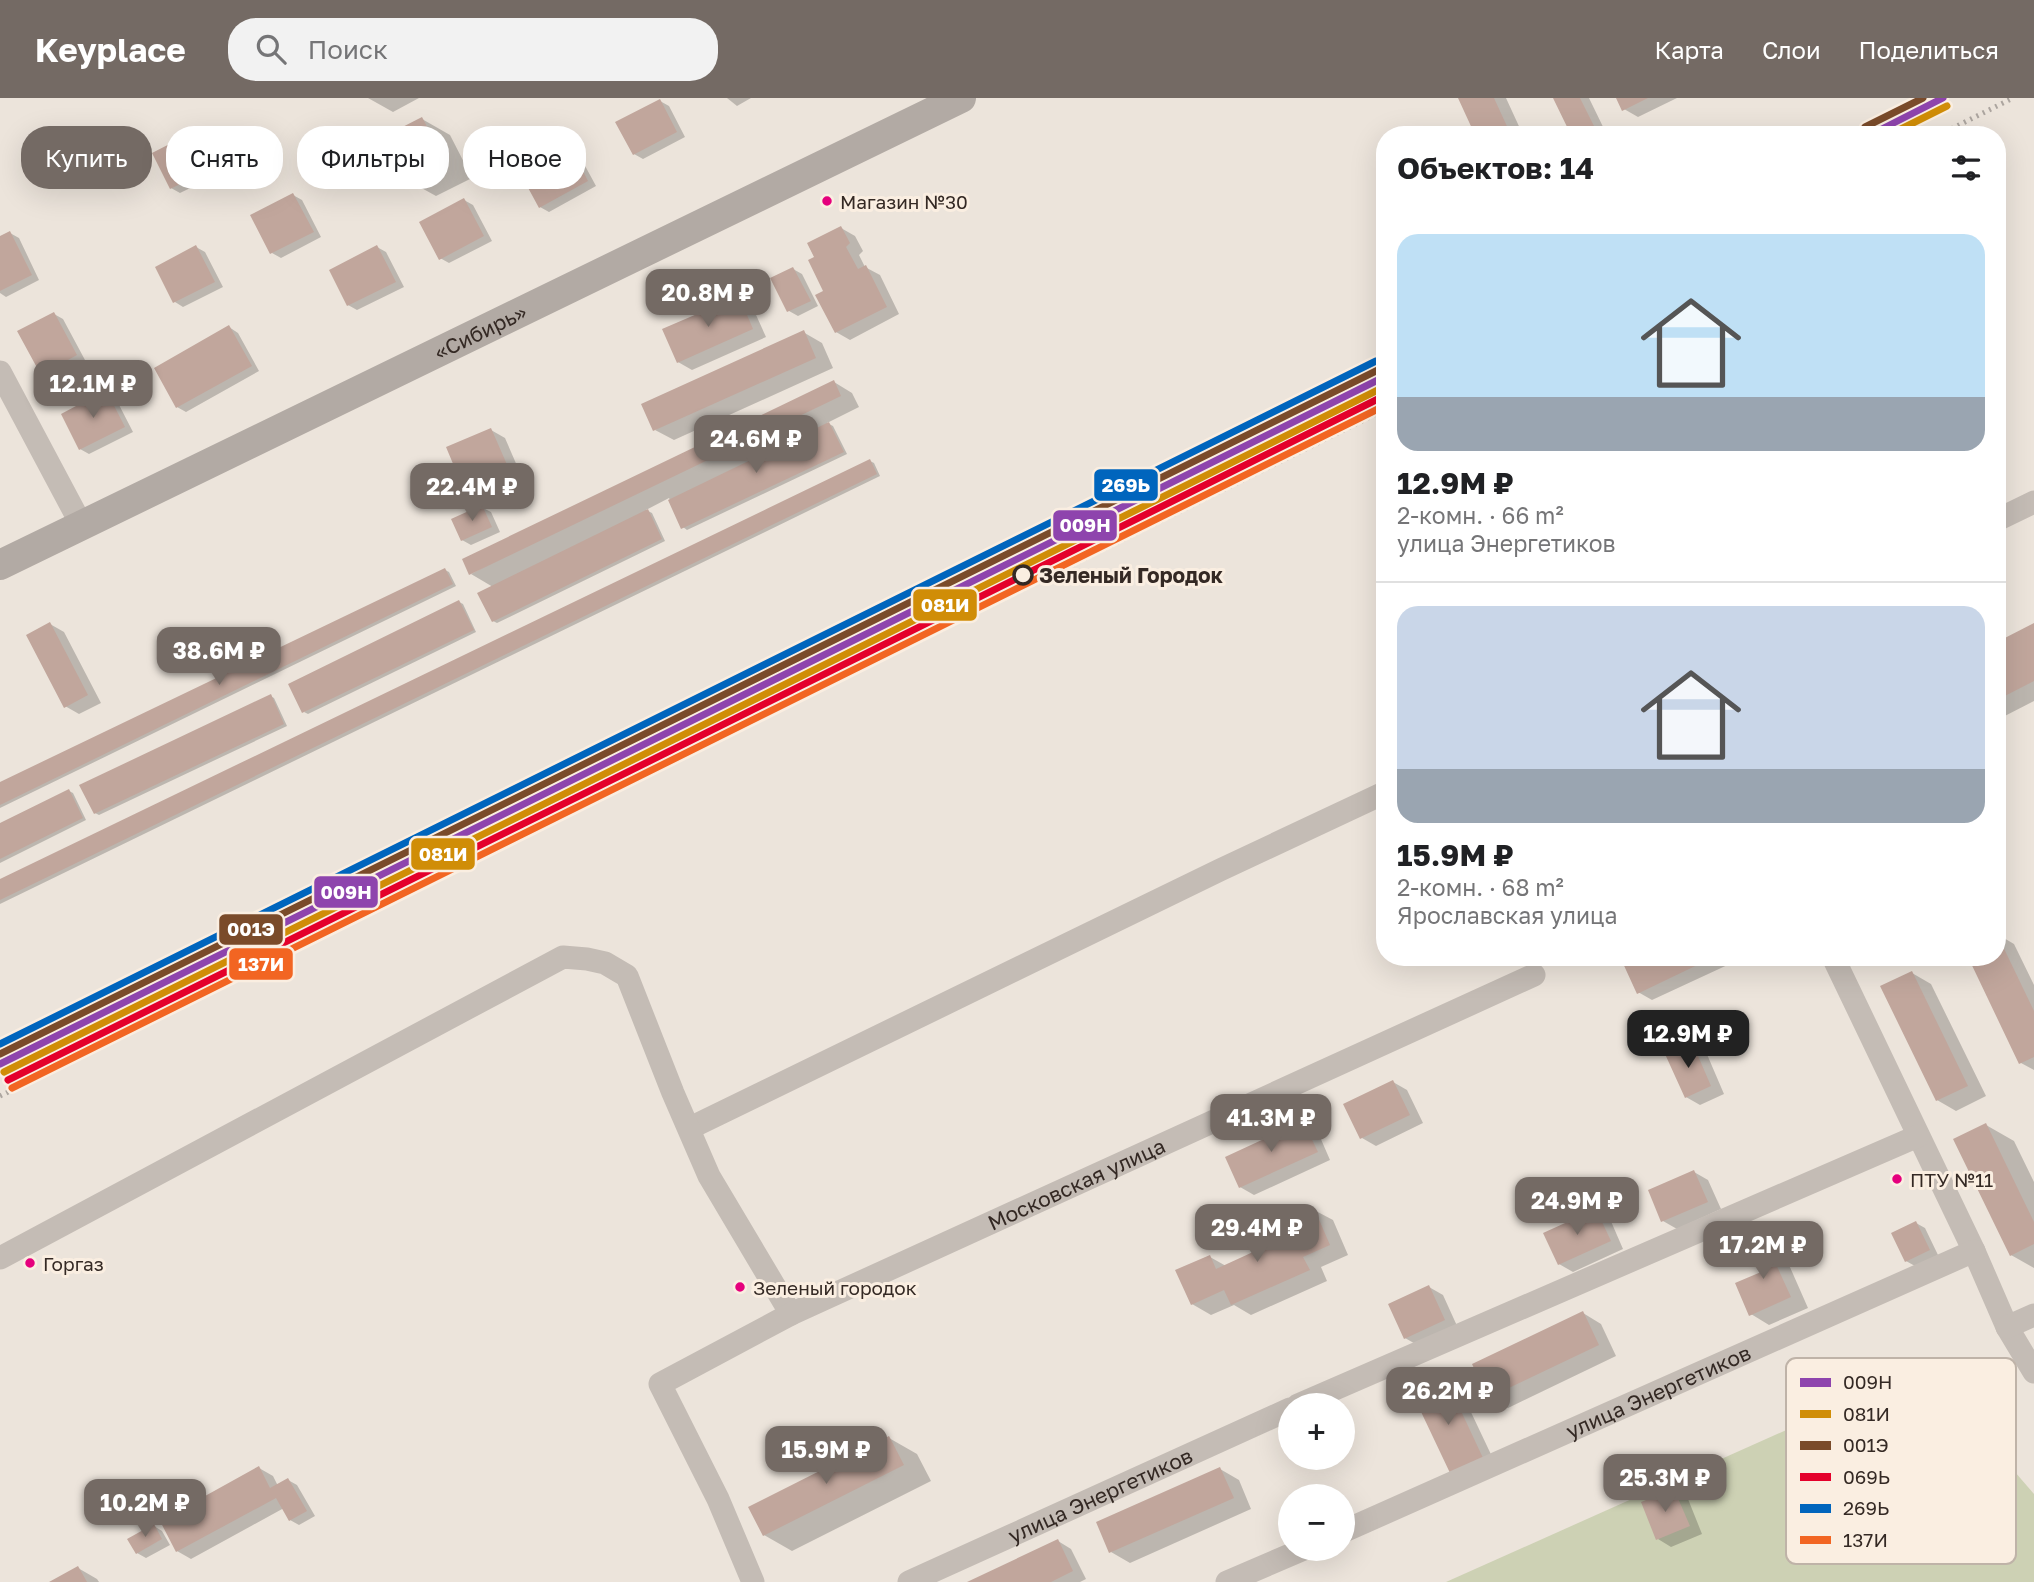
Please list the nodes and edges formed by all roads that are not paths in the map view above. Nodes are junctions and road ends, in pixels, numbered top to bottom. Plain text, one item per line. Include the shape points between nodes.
1 (961, 98) edge
2 (0, 372) edge
3 (2034, 502) edge
4 (2006, 516) edge
5 (82, 526) junction
6 (0, 565) edge
7 (1376, 797) edge
8 (1837, 966) edge
9 (1534, 975) dead end
10 (690, 1128) junction
11 (1918, 1136) junction
12 (1975, 1251) junction
13 (0, 1258) edge
14 (791, 1314) junction
15 (2034, 1315) edge
16 (2007, 1327) junction
17 (2034, 1373) edge
18 (1326, 1393) edge
19 (1278, 1414) edge
20 (1355, 1526) edge
21 (1278, 1560) edge
22 (753, 1582) edge
23 (909, 1582) edge
24 (1227, 1582) edge

1 - 5 main road, «Сибирь»
2 - 5 street
3 - 4 street
5 - 6 main road, «Сибирь»
7 - 10 street
8 - 11 street
9 - 14 street, Московская улица
10 - 13 street via 627,976 605,963 563,957
10 - 14 street via 709,1176
11 - 12 street
11 - 18 street
12 - 16 street
12 - 20 street, улица Энергетиков
14 - 22 street, Московская улица via 660,1384 718,1499
15 - 16 street
16 - 17 street
19 - 23 street, улица Энергетиков
21 - 24 street

